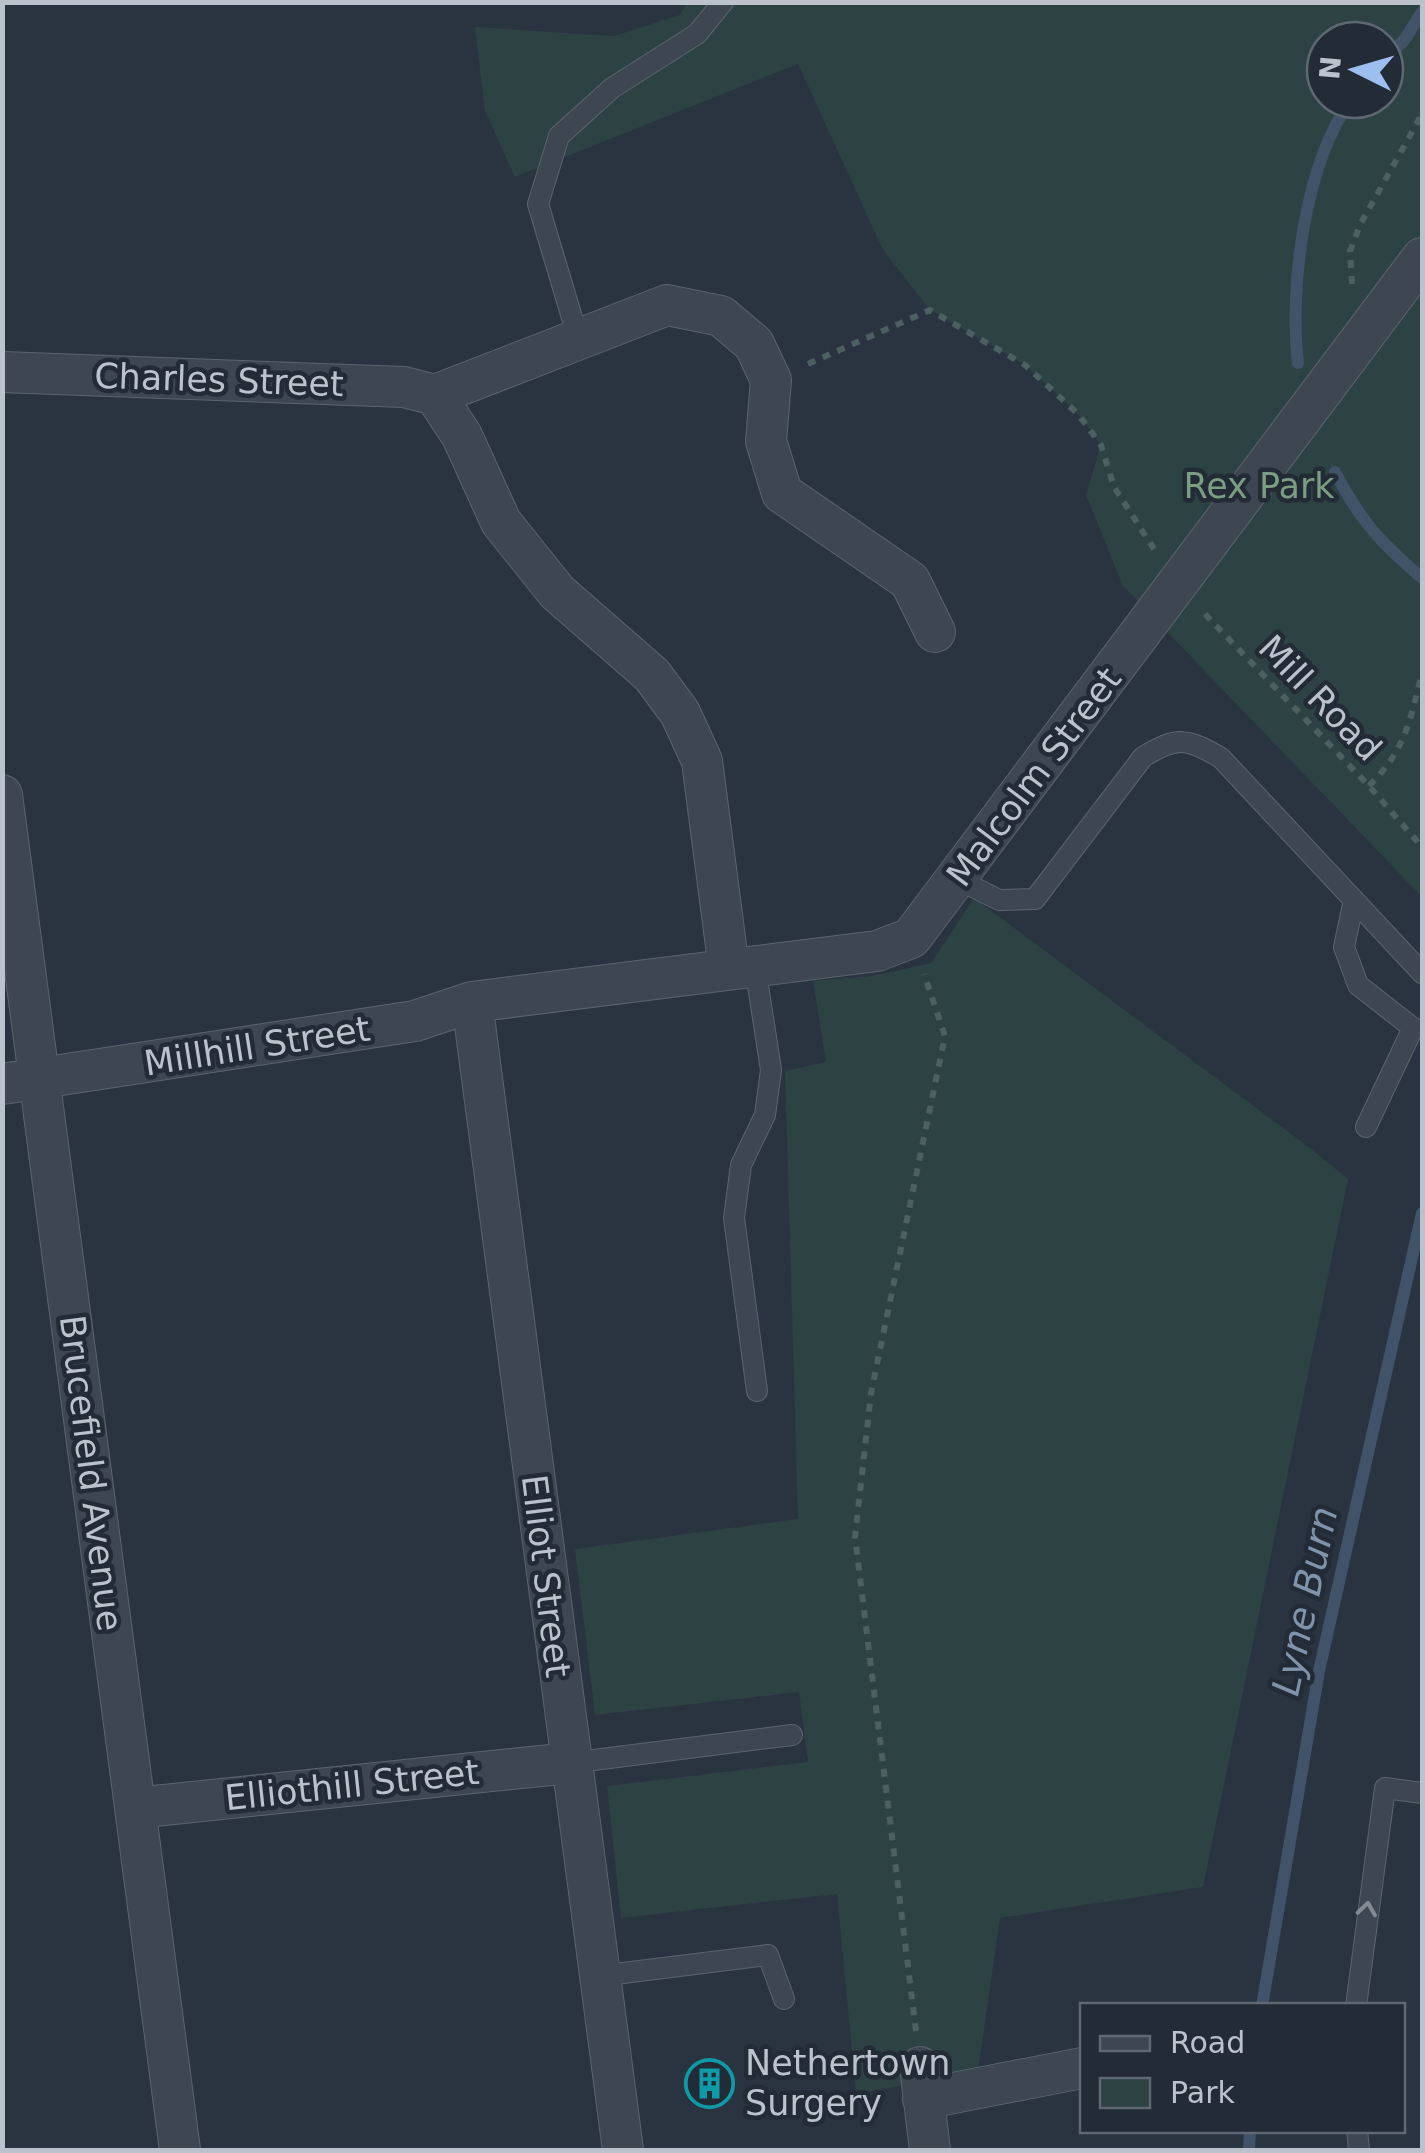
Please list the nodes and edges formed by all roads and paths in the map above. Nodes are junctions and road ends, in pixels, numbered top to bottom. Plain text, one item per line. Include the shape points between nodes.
1 (723, 2) edge
2 (1422, 114) edge
3 (1422, 258) edge
4 (1379, 317) junction
5 (579, 341) junction
6 (2, 372) edge
7 (771, 380) junction
8 (435, 395) junction
9 (1178, 585) junction
10 (935, 632) dead end
11 (1422, 672) edge
12 (1369, 786) junction
13 (2, 795) edge
14 (1422, 847) edge
15 (957, 879) junction
16 (1354, 900) junction
17 (911, 938) junction
18 (742, 967) junction
19 (1422, 973) edge
20 (472, 1002) junction
21 (21, 1082) edge
22 (1366, 1127) dead end
23 (757, 1391) dead end
24 (792, 1735) dead end
25 (570, 1763) junction
26 (1422, 1793) edge
27 (135, 1808) junction
28 (599, 1976) junction
29 (784, 1998) dead end
30 (1356, 2003) edge
31 (1080, 2068) edge
32 (922, 2083) junction
33 (180, 2150) edge
34 (623, 2150) edge
35 (930, 2150) edge

1 - 5 lane via 697,34 612,88 559,136 538,204
2 - 4 path via 1350,250 1354,293
3 - 4 street, Malcolm Street
4 - 9 street, Malcolm Street
5 - 7 street via 668,305 720,316 754,344
5 - 8 street
6 - 8 street, Charles Street via 404,387
7 - 9 path, Mill Road via 930,310 1025,365 1078,414 1101,445 1114,487
7 - 10 street via 766,441 782,493 910,581
8 - 18 street via 462,436 500,522 557,592 652,676 680,713 702,761
9 - 12 path, Mill Road
9 - 15 street, Malcolm Street
11 - 12 path via 1404,738
12 - 14 path, Mill Road
13 - 21 street, Brucefield Avenue
15 - 16 lane via 1000,900 1035,898 1143,758 1168,742 1195,742 1221,758
15 - 17 street, Malcolm Street
16 - 19 lane
16 - 22 lane via 1344,947 1358,984 1413,1028
17 - 18 street via 876,950
17 - 32 path via 945,1036 871,1394 856,1537
18 - 20 street
18 - 23 lane via 771,1070 765,1115 741,1164 734,1218
20 - 21 street, Millhill Street via 415,1021
20 - 25 street, Elliot Street
21 - 27 street, Brucefield Avenue
24 - 25 lane
25 - 27 street, Elliothill Street
25 - 28 street, Elliot Street
30 -> 26 lane via 1385,1788
27 - 33 street, Brucefield Avenue
28 - 29 lane via 768,1954
28 - 34 street, Elliot Street
31 - 32 street
32 - 35 street

